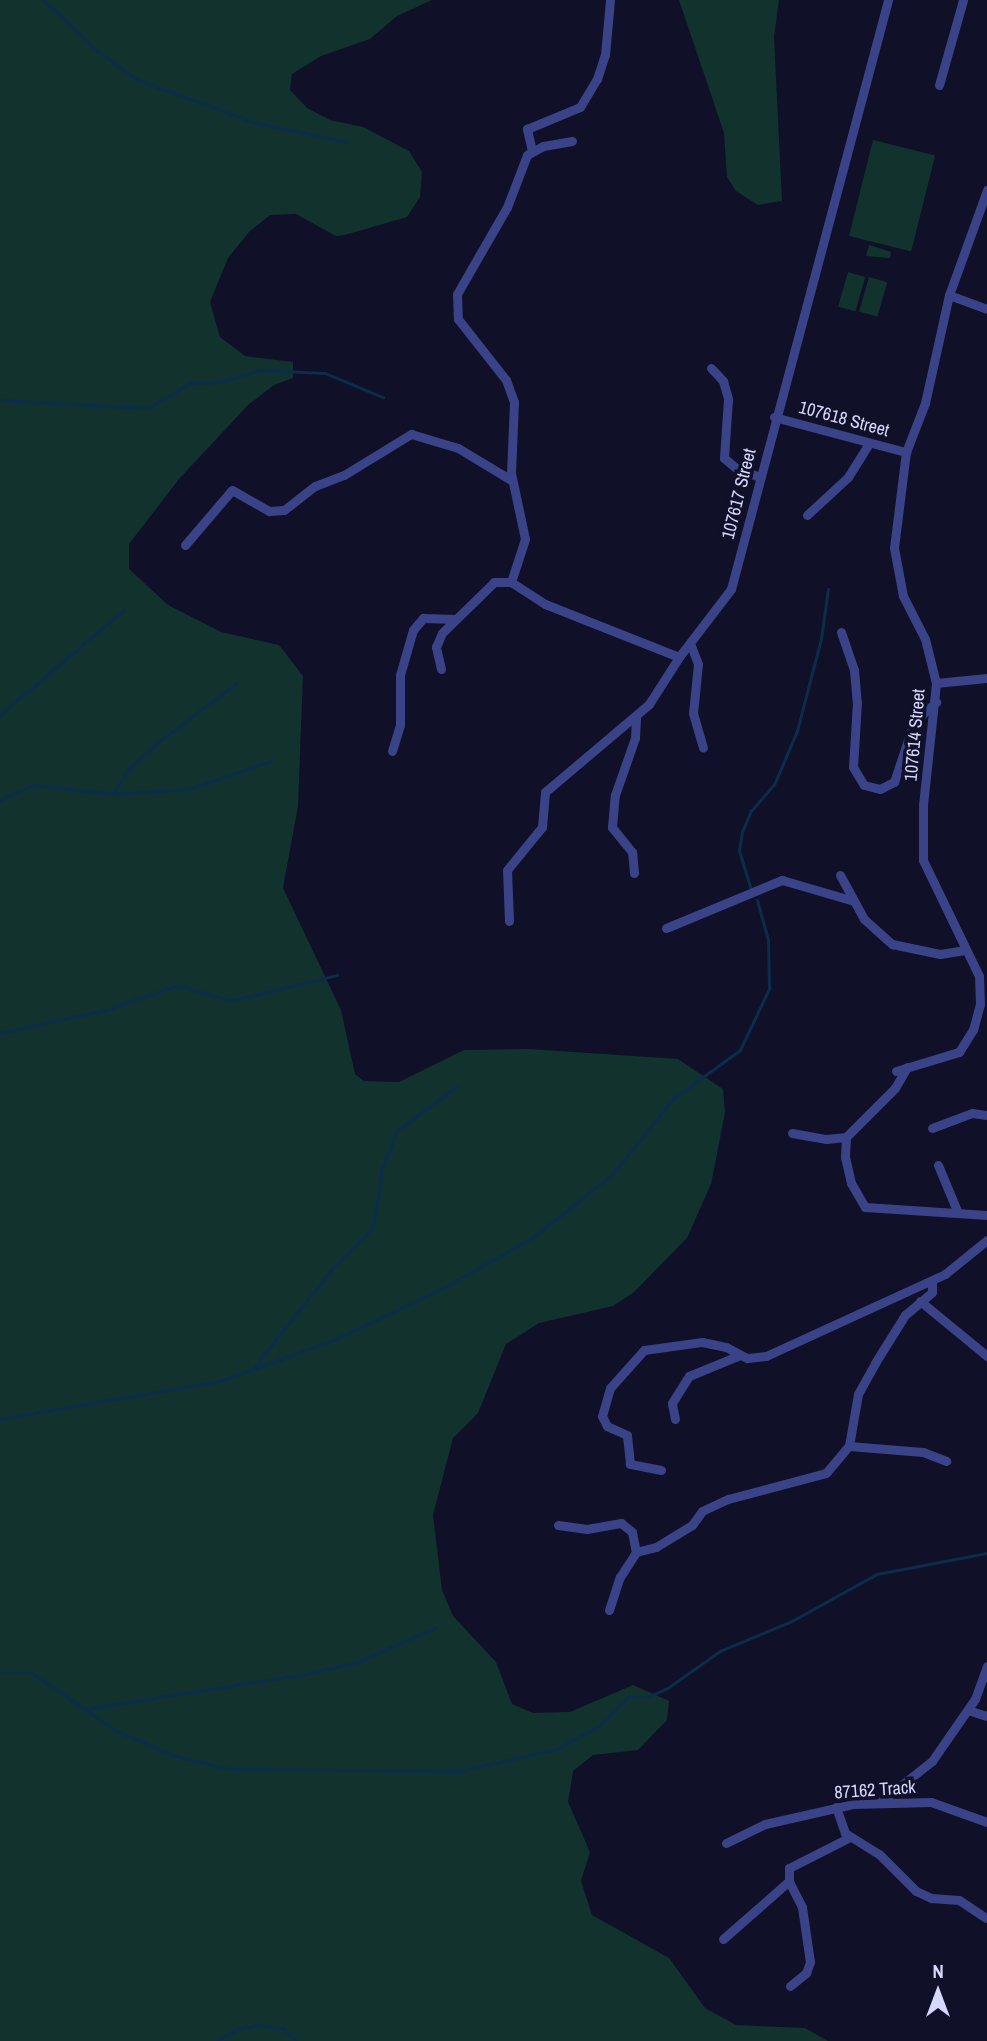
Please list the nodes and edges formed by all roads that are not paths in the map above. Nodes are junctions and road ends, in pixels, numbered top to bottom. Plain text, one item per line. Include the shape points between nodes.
1 (610, 0) edge
2 (888, 0) edge
3 (964, 0) edge
4 (939, 85) dead end
5 (572, 141) dead end
6 (532, 151) junction
7 (987, 190) edge
8 (948, 295) junction
9 (987, 309) edge
10 (711, 368) dead end
11 (774, 416) junction
12 (869, 443) junction
13 (906, 452) junction
14 (760, 477) junction
15 (511, 480) junction
16 (807, 515) dead end
17 (185, 545) dead end
18 (511, 582) junction
19 (454, 619) junction
20 (841, 632) dead end
21 (690, 643) junction
22 (678, 657) junction
23 (441, 669) dead end
24 (987, 678) edge
25 (936, 683) junction
26 (936, 702) junction
27 (636, 717) junction
28 (703, 748) dead end
29 (392, 751) dead end
30 (634, 873) dead end
31 (840, 875) dead end
32 (854, 901) junction
33 (509, 921) dead end
34 (666, 928) dead end
35 (964, 950) junction
36 (907, 1067) junction
37 (896, 1071) dead end
38 (987, 1115) edge
39 (932, 1128) dead end
40 (792, 1133) dead end
41 (846, 1137) junction
42 (939, 1165) dead end
43 (958, 1213) junction
44 (987, 1215) edge
45 (987, 1240) edge
46 (932, 1281) junction
47 (920, 1301) junction
48 (740, 1355) junction
49 (987, 1356) edge
50 (675, 1419) dead end
51 (849, 1446) junction
52 (946, 1461) dead end
53 (661, 1470) dead end
54 (558, 1525) dead end
55 (636, 1552) junction
56 (609, 1609) dead end
57 (987, 1666) edge
58 (968, 1710) junction
59 (987, 1716) edge
60 (879, 1803) junction
61 (836, 1807) junction
62 (987, 1822) edge
63 (850, 1837) junction
64 (726, 1843) dead end
65 (789, 1881) junction
66 (986, 1918) edge
67 (723, 1939) dead end
68 (790, 1986) dead end

1 - 6 street via 605,55 597,79 580,107 527,129
2 - 11 street, 107617 Street
3 - 4 street
5 - 6 street
6 - 15 street via 501,218 464,275 456,305 461,324 501,374 512,396
7 - 8 street, 107614 Street
8 - 9 street
8 - 13 street, 107614 Street via 925,403
10 - 14 street via 723,381 728,398 724,458
11 - 12 street, 107618 Street
11 - 14 street, 107617 Street
12 - 13 street, 107618 Street
12 - 16 street via 848,477
13 - 25 street, 107614 Street via 894,548 903,596 925,639
14 - 21 street, 107617 Street via 731,589
15 - 17 street via 458,448 411,434 344,475 315,486 284,510 269,511 232,490
15 - 18 street via 525,539
18 - 19 street via 494,582
18 - 22 street via 545,604
19 - 23 street via 436,647
19 - 29 street via 423,618 413,630 400,675 400,725
20 - 26 street via 856,692 853,767 864,785 880,789 894,782 914,722
21 - 22 street, 107617 Street
21 - 28 street via 698,664 693,713
22 - 27 street, 107617 Street via 667,681
24 - 25 street
25 - 26 street, 107614 Street
26 - 35 street, 107614 Street via 921,847 929,880
27 - 30 street via 635,738 615,794 612,827 632,852
27 - 33 street, 107617 Street via 545,792 542,827 506,870
31 - 32 street
32 - 34 street via 782,880
32 - 35 street via 876,932 892,944 940,954
35 - 36 street, 107614 Street via 979,976 980,1004 973,1030 959,1052
36 - 37 street, 107614 Street
36 - 41 street via 889,1095
38 - 39 street via 972,1113
40 - 41 street
41 - 43 street via 845,1157 861,1205
42 - 43 street
43 - 44 street
45 - 46 street via 964,1263
46 - 47 street via 932,1292
46 - 48 street via 844,1317 776,1353
47 - 49 street
47 - 51 street via 905,1315 858,1394
48 - 50 street via 689,1376 671,1404
48 - 53 street via 702,1342 650,1346 610,1388 603,1421 627,1435 630,1464
51 - 52 street via 923,1452
51 - 55 street via 821,1476 728,1499 702,1511 692,1525 656,1548
54 - 55 street via 587,1530 621,1523 632,1532
55 - 56 street via 620,1577
57 - 58 street
58 - 59 street
58 - 60 street via 932,1761
60 - 61 street, 87162 Track
60 - 62 street, 87162 Track via 931,1802
61 - 63 street
61 - 64 street, 87162 Track via 765,1824
63 - 65 street via 792,1865
63 - 66 street via 879,1854 916,1891 968,1903
65 - 67 street
65 - 68 street via 802,1908 810,1962 806,1973

